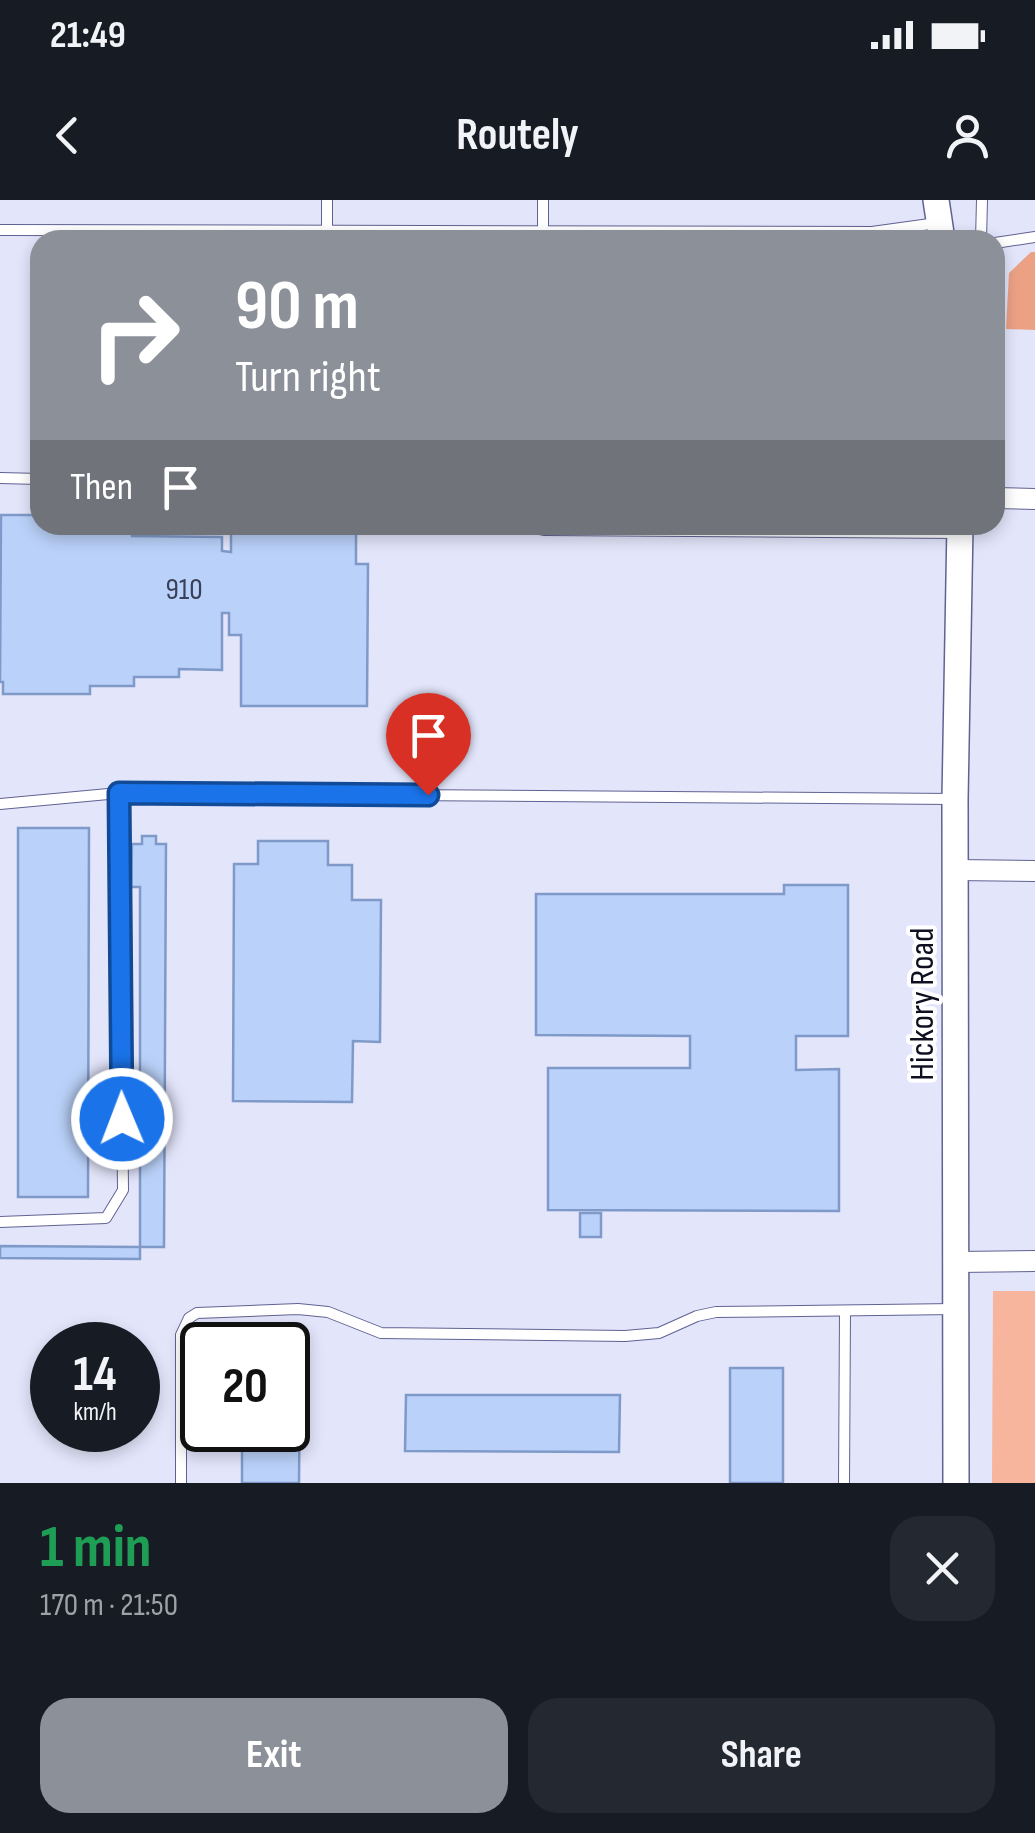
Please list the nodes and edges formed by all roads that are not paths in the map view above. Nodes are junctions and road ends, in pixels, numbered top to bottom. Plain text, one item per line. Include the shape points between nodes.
1 (327, 200) edge
2 (543, 200) edge
3 (922, 200) edge
4 (982, 200) edge
5 (938, 221) edge
6 (0, 230) edge
7 (328, 230) edge
8 (543, 230) edge
9 (884, 230) edge
10 (981, 230) edge
11 (30, 231) edge
12 (1035, 237) edge
13 (1005, 242) edge
14 (0, 478) edge
15 (30, 478) edge
16 (1005, 498) edge
17 (1035, 499) edge
18 (960, 535) edge
19 (119, 793) junction
20 (955, 800) junction
21 (0, 804) edge
22 (955, 870) junction
23 (1035, 871) edge
24 (0, 1222) edge
25 (1035, 1261) edge
26 (958, 1262) junction
27 (957, 1309) junction
28 (846, 1311) junction
29 (181, 1483) edge
30 (844, 1483) edge
31 (956, 1483) edge

1 - 7 lane
2 - 8 lane
3 - 5 street
4 - 10 lane
5 - 9 lane
6 - 11 lane
12 - 13 lane
14 - 15 lane
16 - 17 street
18 - 20 street, Hickory Road
19 - 20 lane
19 - 21 lane
19 - 24 lane via 123,1190 106,1218
20 - 22 street, Hickory Road
22 - 23 street
22 - 26 street, Hickory Road
25 - 26 street
26 - 27 street, Hickory Road
27 - 28 lane
27 - 31 street, Hickory Road
28 - 29 lane via 716,1312 659,1333 625,1336 381,1334 328,1312 198,1312 181,1336
28 - 30 lane

